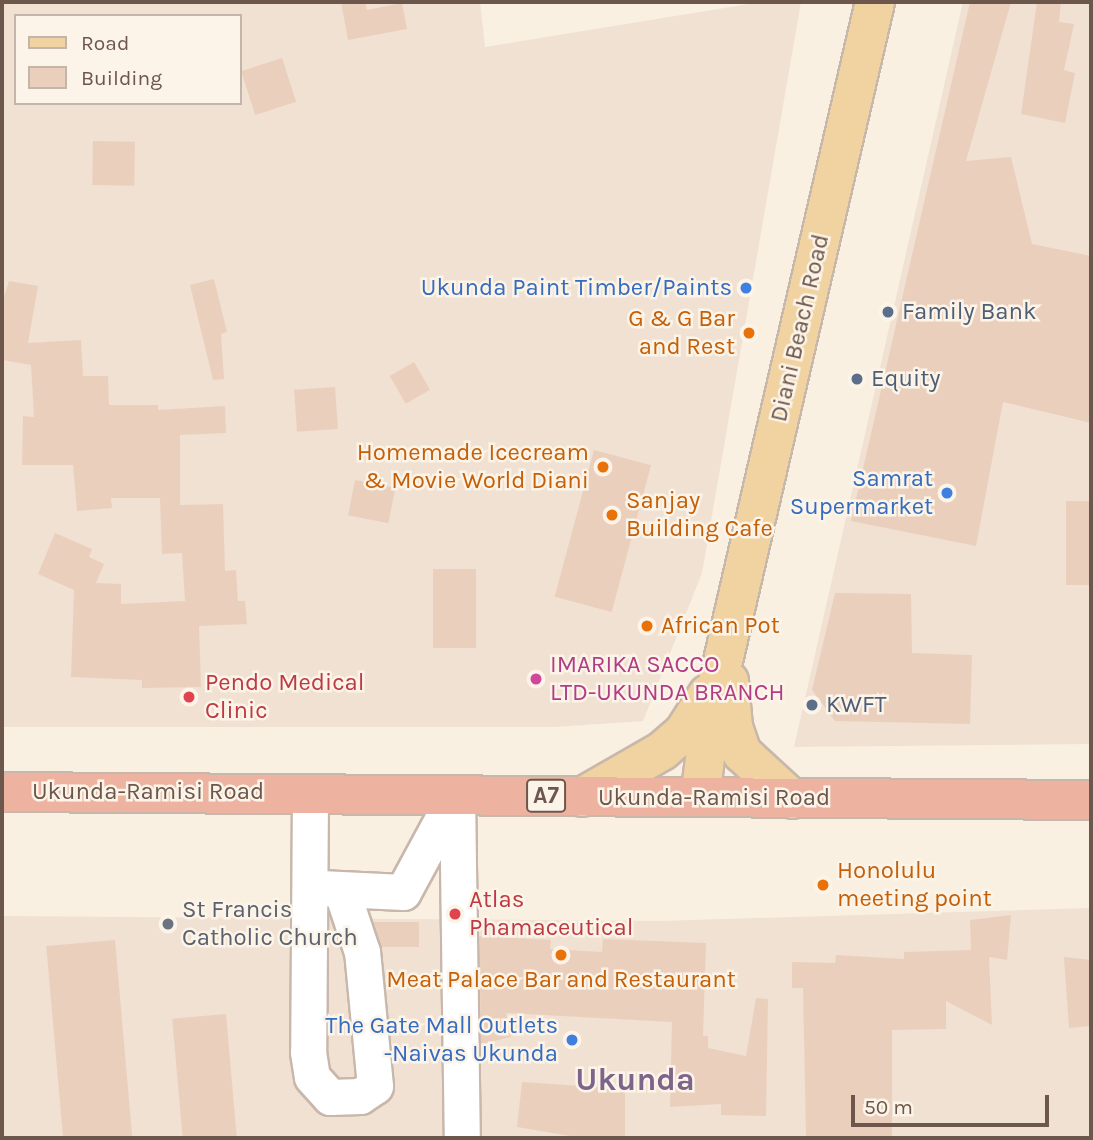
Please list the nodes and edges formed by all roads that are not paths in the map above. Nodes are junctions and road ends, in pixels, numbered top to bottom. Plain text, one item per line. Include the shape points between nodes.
1 (875, 2) edge
2 (727, 655) junction
3 (2, 792) edge
4 (310, 793) junction
5 (457, 793) junction
6 (582, 797) junction
7 (700, 797) junction
8 (792, 799) junction
9 (1091, 800) edge
10 (325, 888) junction
11 (462, 1138) edge

1 - 2 main road, Diani Beach Road
2 - 6 main road via 700,712 684,732 662,751
2 - 7 main road via 711,713
2 - 8 main road via 733,727 742,754
3 - 4 highway, Ukunda-Ramisi Road / A7
4 - 5 highway, Ukunda-Ramisi Road / A7
4 - 10 street
5 - 6 highway, Ukunda-Ramisi Road / A7
5 - 10 street via 403,892
5 - 11 street
6 - 7 highway, Ukunda-Ramisi Road / A7
7 - 8 highway, Ukunda-Ramisi Road / A7
8 - 9 highway, Ukunda-Ramisi Road / A7
10 - 10 street via 308,1052 312,1077 330,1097 360,1096 375,1086 362,952

